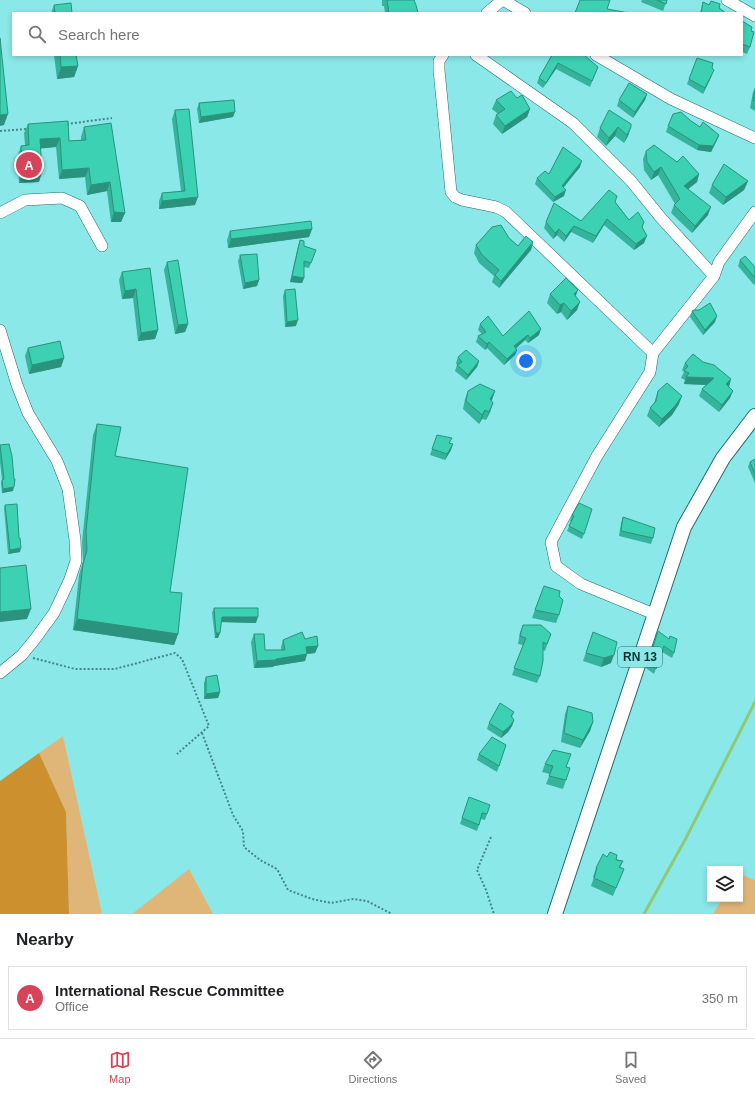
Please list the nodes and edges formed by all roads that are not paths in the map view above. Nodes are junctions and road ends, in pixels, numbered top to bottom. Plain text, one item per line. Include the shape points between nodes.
1 (503, 0) edge
2 (727, 0) edge
3 (488, 12) edge
4 (523, 12) edge
5 (755, 16) edge
6 (442, 56) edge
7 (477, 56) edge
8 (598, 56) edge
9 (755, 138) edge
10 (755, 212) edge
11 (0, 213) edge
12 (102, 246) dead end
13 (714, 276) junction
14 (0, 330) edge
15 (653, 353) junction
16 (755, 416) edge
17 (654, 614) junction
18 (0, 674) edge
19 (555, 914) edge

1 - 3 street
1 - 4 street
2 - 5 street
6 - 15 street via 439,61 439,70 451,192 462,200 506,212
7 - 13 street via 573,123 630,180
8 - 9 street via 671,99
10 - 13 street via 719,262
11 - 12 street via 25,200 62,198 80,206
13 - 15 street
14 - 18 street via 28,413 57,461 68,489 76,561 54,613 22,655
15 - 17 street via 650,372 597,456 551,542 556,566 581,584
16 - 17 main road, RN 13 via 722,458 684,527
17 - 19 main road, RN 13

